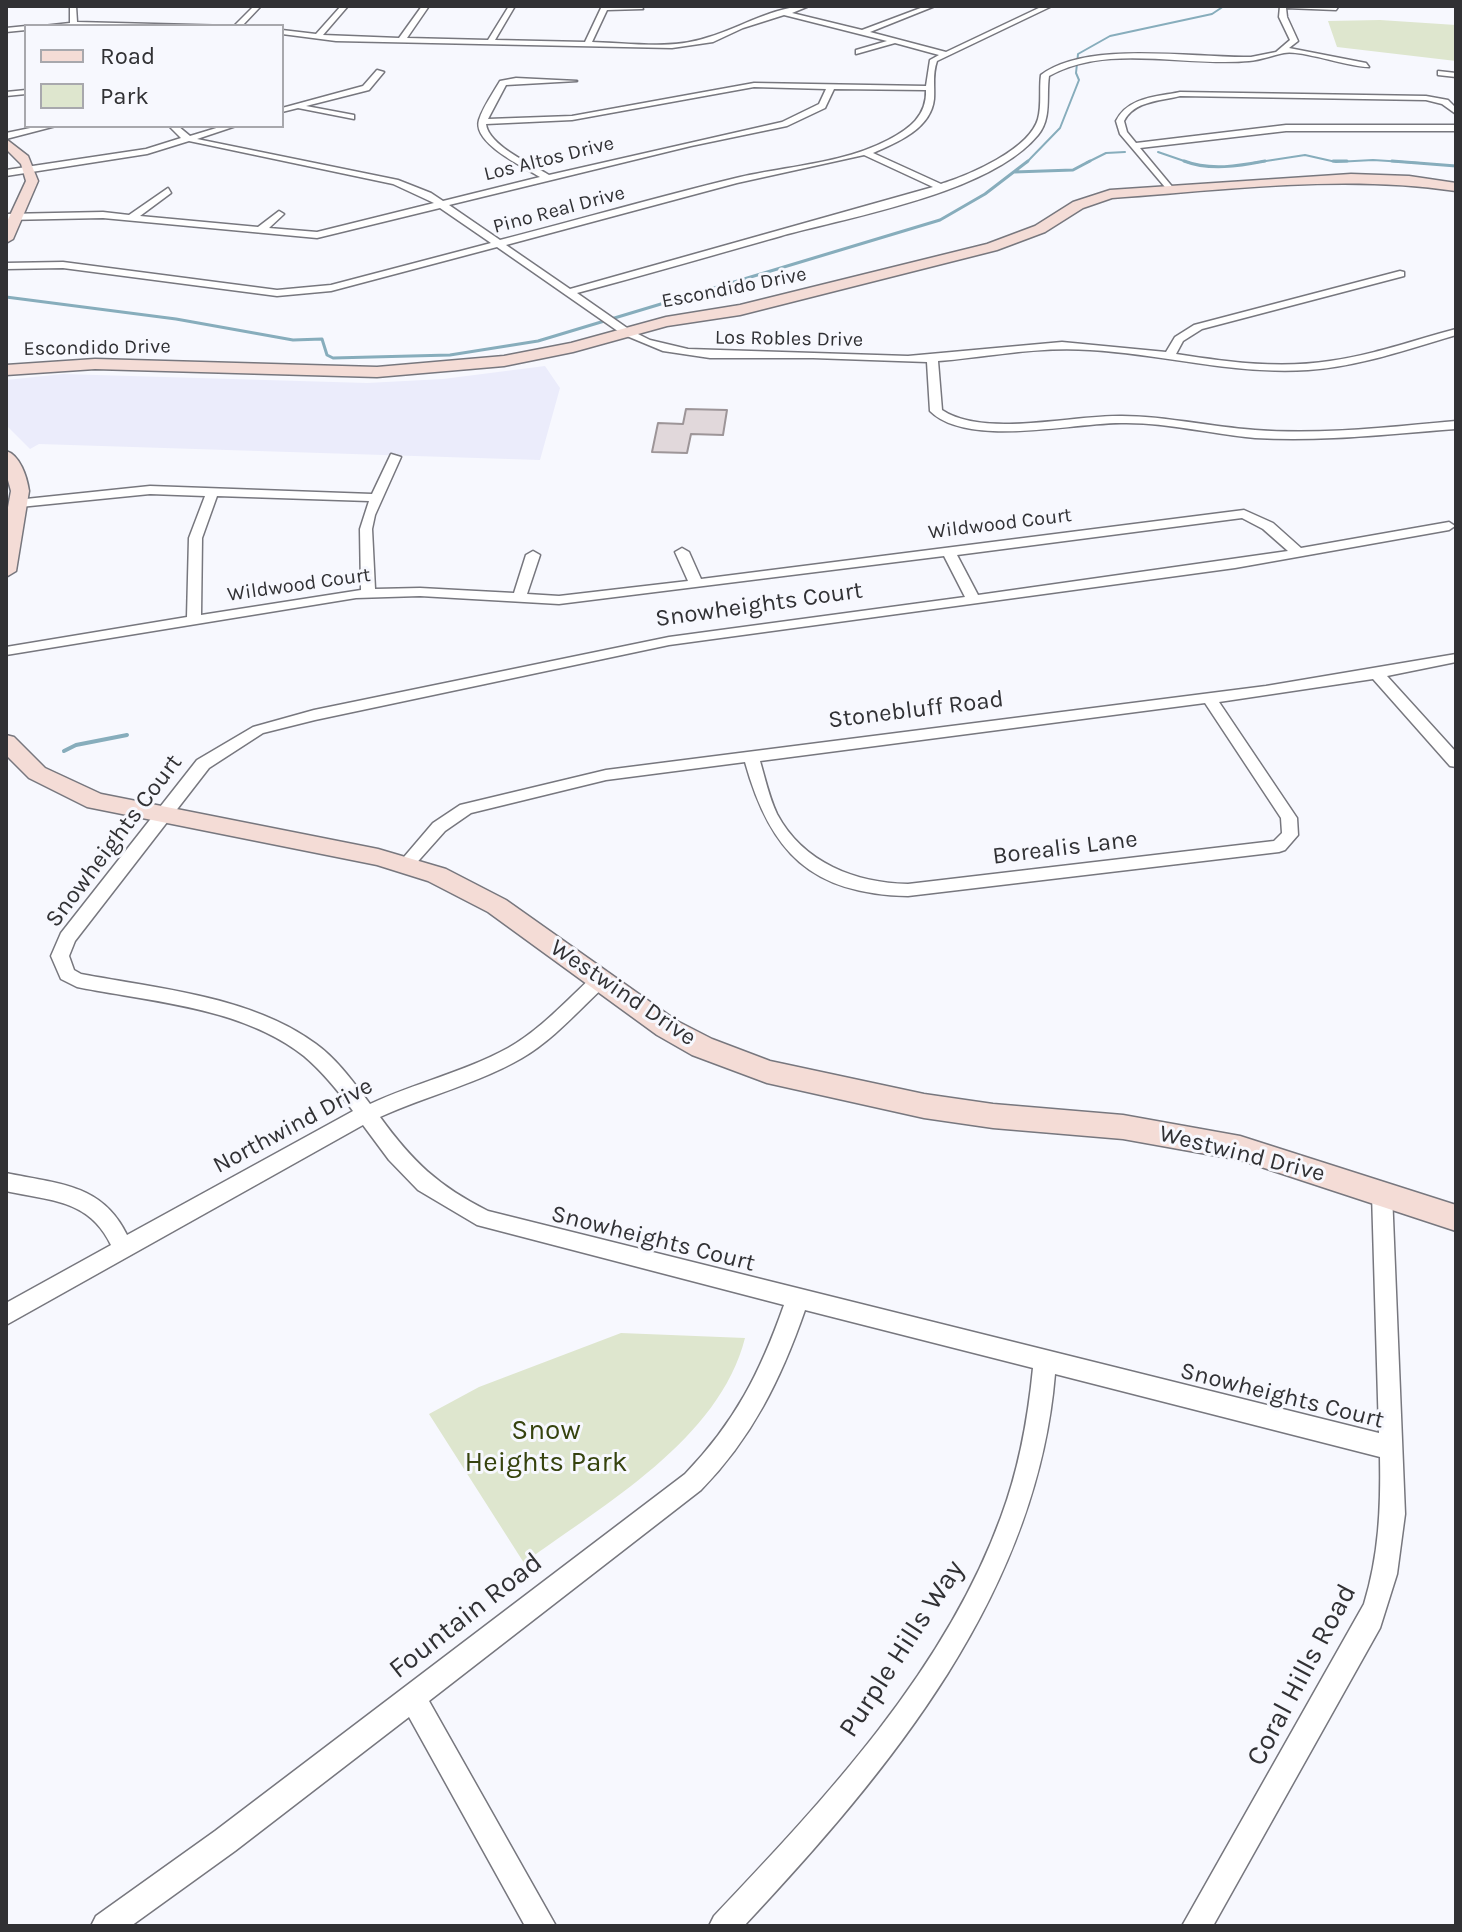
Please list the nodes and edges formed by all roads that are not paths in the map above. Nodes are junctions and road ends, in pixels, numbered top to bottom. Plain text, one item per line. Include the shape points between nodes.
1 (258, 6) edge
2 (345, 6) edge
3 (426, 6) edge
4 (512, 6) edge
5 (806, 6) edge
6 (932, 6) edge
7 (1049, 6) edge
8 (1283, 6) edge
9 (605, 7) edge
10 (641, 8) dead end
11 (1336, 8) dead end
12 (785, 13) junction
13 (240, 24) edge
14 (284, 32) edge
15 (862, 33) junction
16 (317, 38) junction
17 (401, 41) junction
18 (895, 41) junction
19 (490, 43) junction
20 (587, 45) junction
21 (1286, 50) junction
22 (859, 52) dead end
23 (946, 54) junction
24 (1366, 65) dead end
25 (380, 72) dead end
26 (1441, 73) dead end
27 (1456, 75) edge
28 (573, 81) dead end
29 (831, 85) junction
30 (931, 88) junction
31 (284, 98) edge
32 (295, 106) junction
33 (284, 109) edge
34 (1456, 112) edge
35 (351, 117) dead end
36 (482, 122) junction
37 (43, 128) edge
38 (176, 128) edge
39 (226, 128) edge
40 (1456, 128) edge
41 (6, 136) edge
42 (190, 139) junction
43 (6, 143) edge
44 (1134, 146) junction
45 (864, 152) junction
46 (30, 169) junction
47 (6, 173) edge
48 (547, 178) junction
49 (939, 187) junction
50 (1456, 187) edge
51 (1166, 190) junction
52 (168, 191) dead end
53 (443, 204) junction
54 (279, 214) dead end
55 (12, 217) edge
56 (132, 217) junction
57 (259, 231) junction
58 (6, 239) edge
59 (501, 244) junction
60 (6, 266) edge
61 (1400, 274) dead end
62 (570, 292) junction
63 (614, 323) junction
64 (1456, 332) edge
65 (1169, 357) junction
66 (932, 359) junction
67 (6, 370) edge
68 (1456, 425) edge
69 (6, 457) edge
70 (395, 457) dead end
71 (213, 492) junction
72 (377, 498) junction
73 (20, 503) junction
74 (1449, 526) dead end
75 (948, 551) junction
76 (682, 552) dead end
77 (1297, 552) junction
78 (533, 555) dead end
79 (6, 571) edge
80 (696, 584) junction
81 (368, 593) junction
82 (519, 598) junction
83 (974, 600) junction
84 (194, 621) junction
85 (6, 651) edge
86 (1456, 658) edge
87 (1377, 674) junction
88 (1209, 698) junction
89 (6, 742) edge
90 (750, 755) junction
91 (1456, 762) edge
92 (162, 817) junction
93 (406, 864) junction
94 (599, 981) junction
95 (365, 1113) junction
96 (6, 1182) edge
97 (1382, 1193) junction
98 (1456, 1218) edge
99 (123, 1248) junction
100 (797, 1300) junction
101 (6, 1315) edge
102 (1045, 1361) junction
103 (1391, 1448) junction
104 (413, 1698) junction
105 (106, 1926) edge
106 (541, 1926) edge
107 (724, 1926) edge
108 (1197, 1926) edge

1 - 13 street
2 - 16 street
3 - 17 street
4 - 19 street
5 - 12 street
6 - 15 street
7 - 23 street
8 - 11 street
8 - 21 street via 1294,41
9 - 10 street
9 - 20 street
12 - 15 street
12 - 20 street via 691,44
14 - 16 street
15 - 18 street
16 - 17 street
17 - 19 street
18 - 22 street
18 - 23 street
19 - 20 street
21 - 24 street
21 - 49 street via 1253,58 1104,56 1068,62 1041,74 1042,121 1018,150
23 - 30 street, Pino Real Drive via 931,63
25 - 32 street via 366,88
26 - 27 street
28 - 36 street via 503,83
29 - 30 street
29 - 36 street via 733,87 583,117
29 - 48 street, Los Altos Drive via 822,106 784,124
30 - 45 street, Pino Real Drive via 931,103 922,119
31 - 32 street
32 - 33 street
32 - 35 street
34 - 44 street via 1445,102 1426,98 1180,94 1148,100 1123,114 1121,128
36 - 48 street via 483,133 493,144
37 - 41 street
38 - 42 street, Los Robles Drive
39 - 42 street
40 - 44 street via 1286,128
42 - 46 street
42 - 53 street, Los Robles Drive via 395,182
43 - 46 street
44 - 51 street
45 - 49 street
45 - 59 street, Pino Real Drive
46 - 47 street
46 - 55 street via 29,193
48 - 53 street, Los Altos Drive
49 - 62 street
50 - 51 street, Escondido Drive via 1351,178
51 - 63 street, Escondido Drive via 1121,192 1087,201 1026,235 903,271 740,310 666,322
52 - 56 street
53 - 57 street, Los Altos Drive via 317,235
53 - 59 street, Los Robles Drive
54 - 57 street
55 - 56 street, Los Altos Drive
55 - 58 street
56 - 57 street, Los Altos Drive
59 - 60 street, Pino Real Drive via 331,288 289,293 63,265
59 - 62 street, Los Robles Drive
61 - 65 street via 1198,327 1179,339
62 - 63 street, Los Robles Drive
63 - 66 street, Los Robles Drive via 650,344 708,356
63 - 67 street, Escondido Drive via 540,355 413,371 114,364
64 - 65 street, Los Robles Drive via 1307,367
65 - 66 street, Los Robles Drive via 1062,345
66 - 68 street via 936,411 961,424 1034,426 1124,419 1311,437
69 - 73 street via 18,479
70 - 72 street
71 - 72 street
71 - 73 street via 111,492
71 - 84 street via 195,532
72 - 81 street via 366,529
73 - 79 street
74 - 77 street, Snowheights Court
75 - 77 street, Wildwood Court via 1244,514 1268,526
75 - 80 street, Wildwood Court
75 - 83 street
76 - 80 street
77 - 83 street, Snowheights Court
78 - 82 street
80 - 82 street, Wildwood Court via 559,600
81 - 82 street, Wildwood Court
81 - 84 street, Wildwood Court
83 - 92 street, Snowheights Court via 669,641 284,722 258,730 203,764
84 - 85 street, Wildwood Court
86 - 87 street, Stonebluff Road
87 - 88 street, Stonebluff Road
87 - 91 street
88 - 90 street, Stonebluff Road
88 - 90 street, Borealis Lane via 1289,818 1290,835 1279,846 908,890 869,888 833,875 785,837 772,820
89 - 92 street, Westwind Drive via 54,784 95,801
90 - 93 street, Stonebluff Road via 606,775 477,805 439,827
92 - 93 street, Westwind Drive
92 - 95 street, Snowheights Court via 67,938 60,956 67,974 264,1023 330,1068
93 - 94 street, Westwind Drive via 479,895
94 - 95 street, Northwind Drive via 515,1053 456,1081
94 - 97 street, Westwind Drive via 702,1047 767,1072 924,1106 1176,1135 1294,1163
95 - 99 street, Northwind Drive
95 - 100 street, Snowheights Court via 430,1189 484,1219
96 - 99 street via 84,1201 109,1220
97 - 98 street, Westwind Drive
97 - 103 street, Coral Hills Road
99 - 101 street, Northwind Drive
100 - 102 street, Snowheights Court
100 - 104 street, Fountain Road via 763,1391 718,1458
102 - 103 street, Snowheights Court
102 - 107 street, Purple Hills Way via 1032,1454 1012,1521 967,1616 858,1775
103 - 108 street, Coral Hills Road via 1393,1544 1371,1619
104 - 105 street, Fountain Road
104 - 106 street

